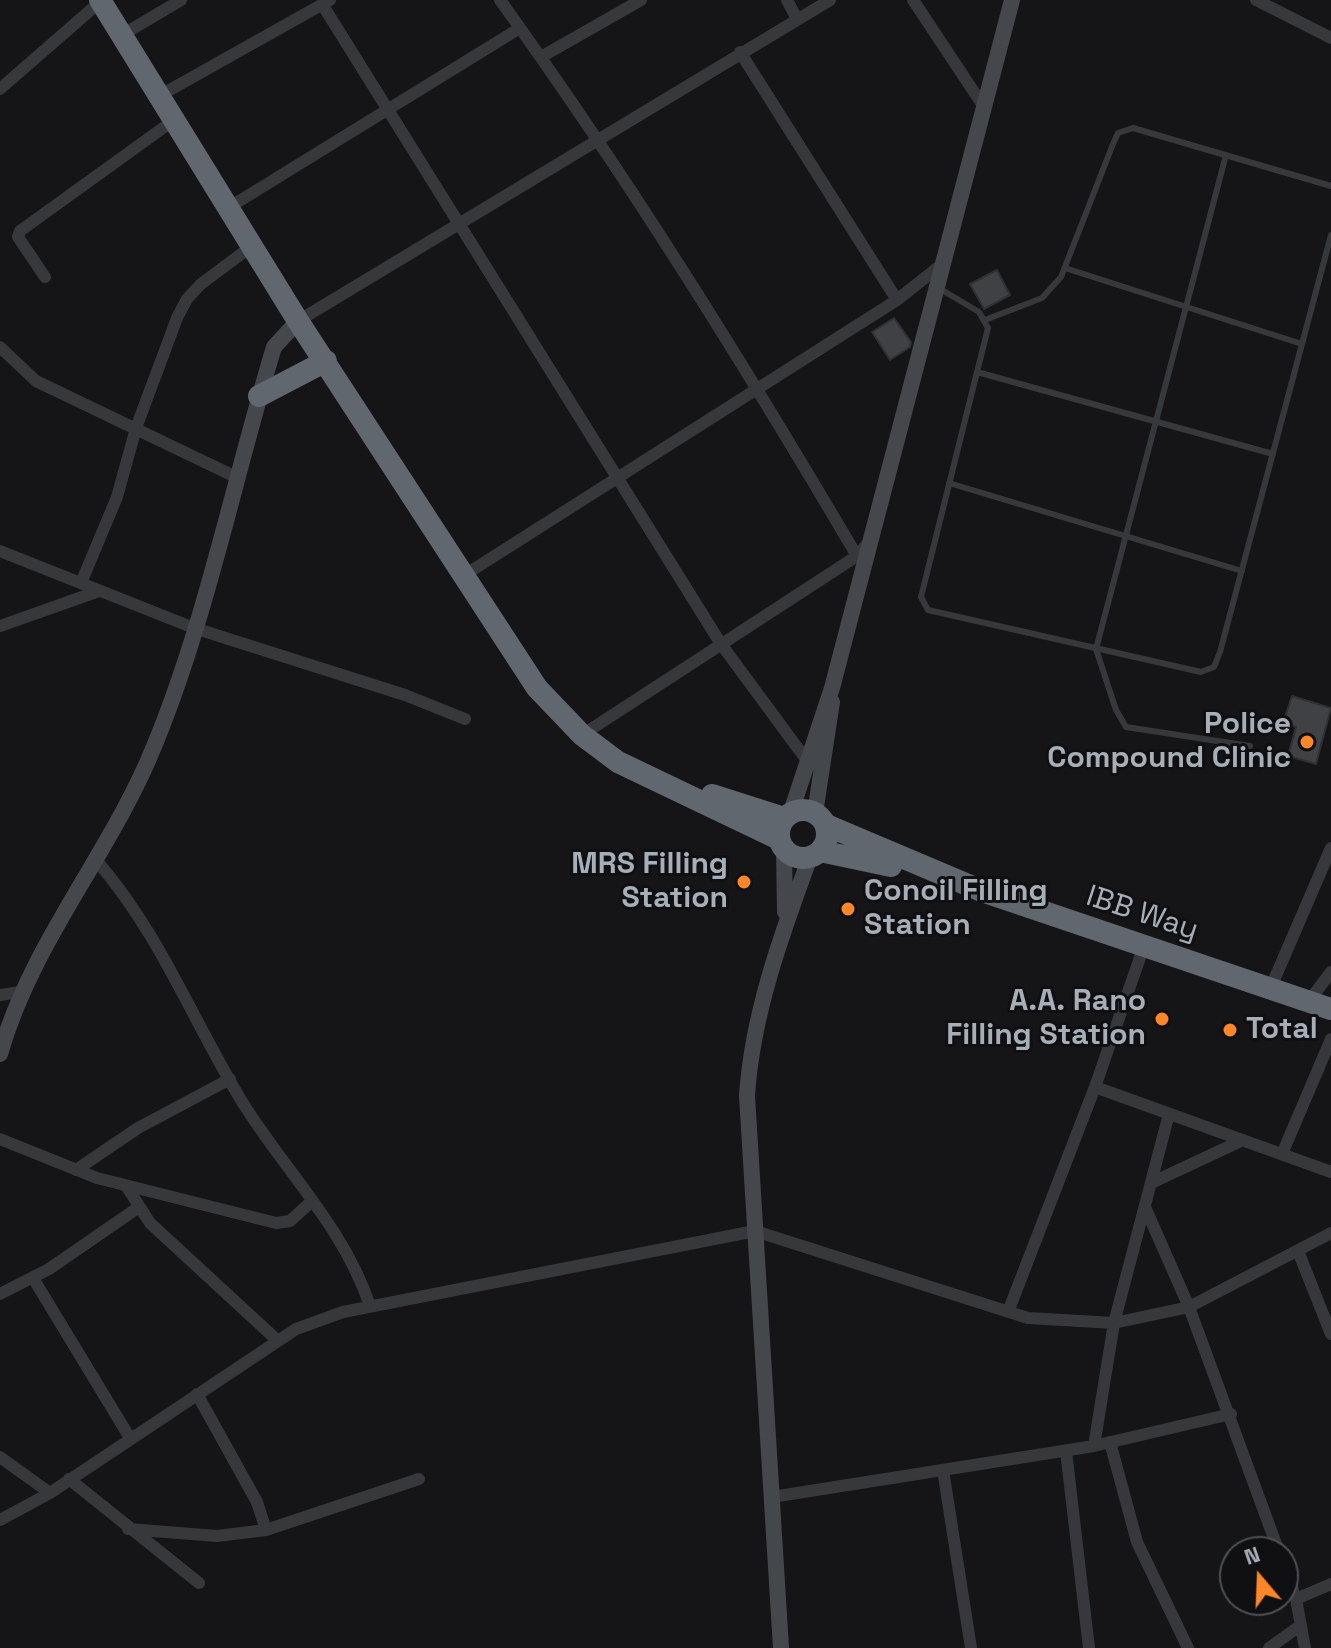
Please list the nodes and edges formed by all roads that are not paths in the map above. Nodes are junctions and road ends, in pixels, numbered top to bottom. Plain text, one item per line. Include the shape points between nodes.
1 (181, 0) edge
2 (500, 0) edge
3 (641, 0) edge
4 (787, 0) edge
5 (830, 0) edge
6 (913, 0) edge
7 (1012, 0) edge
8 (101, 1) edge
9 (1260, 1) edge
10 (326, 2) edge
11 (797, 19) junction
12 (520, 28) junction
13 (122, 35) junction
14 (1331, 38) edge
15 (740, 52) junction
16 (541, 57) junction
17 (0, 89) edge
18 (159, 96) junction
19 (984, 107) junction
20 (387, 110) junction
21 (174, 120) junction
22 (597, 138) junction
23 (1226, 155) junction
24 (1331, 186) edge
25 (228, 208) junction
26 (460, 224) junction
27 (1331, 235) edge
28 (252, 246) junction
29 (941, 265) junction
30 (1065, 268) junction
31 (45, 277) dead end
32 (937, 287) junction
33 (897, 300) junction
34 (1185, 308) junction
35 (985, 320) junction
36 (298, 321) junction
37 (1302, 344) junction
38 (0, 347) edge
39 (326, 361) junction
40 (977, 372) junction
41 (757, 387) junction
42 (259, 396) junction
43 (1155, 423) junction
44 (136, 428) junction
45 (1273, 454) junction
46 (238, 478) junction
47 (616, 479) junction
48 (949, 483) junction
49 (1125, 538) junction
50 (862, 550) junction
51 (0, 551) edge
52 (1242, 571) junction
53 (463, 576) junction
54 (81, 583) junction
55 (99, 591) junction
56 (0, 626) edge
57 (194, 628) junction
58 (721, 644) junction
59 (1096, 649) junction
60 (832, 688) junction
61 (465, 719) dead end
62 (582, 735) junction
63 (1250, 746) dead end
64 (808, 762) junction
65 (821, 819) junction
66 (785, 830) junction
67 (1331, 848) edge
68 (815, 854) junction
69 (96, 860) junction
70 (936, 873) junction
71 (785, 927) junction
72 (1144, 946) junction
73 (1331, 972) edge
74 (1271, 987) junction
75 (20, 992) junction
76 (0, 995) edge
77 (1309, 1001) junction
78 (1331, 1009) edge
79 (1331, 1039) edge
80 (0, 1054) edge
81 (230, 1079) junction
82 (1095, 1087) junction
83 (1169, 1114) junction
84 (0, 1139) edge
85 (1243, 1140) junction
86 (1282, 1154) junction
87 (76, 1170) junction
88 (1331, 1172) edge
89 (1151, 1183) junction
90 (127, 1187) junction
91 (312, 1201) junction
92 (139, 1207) junction
93 (1145, 1207) junction
94 (755, 1231) junction
95 (1331, 1233) edge
96 (1298, 1251) junction
97 (33, 1278) junction
98 (0, 1294) edge
99 (370, 1306) junction
100 (1189, 1307) junction
101 (1008, 1312) junction
102 (1114, 1323) junction
103 (1331, 1334) edge
104 (278, 1341) junction
105 (197, 1394) junction
106 (1231, 1414) junction
107 (130, 1438) junction
108 (1110, 1442) junction
109 (1094, 1446) junction
110 (1066, 1451) junction
111 (0, 1457) edge
112 (943, 1470) junction
113 (69, 1479) junction
114 (419, 1479) dead end
115 (50, 1493) junction
116 (772, 1497) junction
117 (0, 1520) edge
118 (128, 1529) junction
119 (266, 1530) junction
120 (1273, 1536) edge
121 (199, 1583) dead end
122 (1331, 1584) edge
123 (1299, 1598) edge
124 (1299, 1615) edge
125 (1301, 1625) junction
126 (781, 1648) edge
127 (971, 1648) edge
128 (1089, 1648) edge
129 (1188, 1648) edge
130 (1269, 1648) edge
131 (1305, 1648) edge

1 - 13 street
2 - 12 street
3 - 16 street
4 - 11 street
5 - 11 street
6 - 19 street
7 - 19 street
8 - 13 highway
8 - 17 street
9 - 14 street
10 - 18 street
10 - 20 street
11 - 15 street
12 - 16 street
12 - 20 street
13 - 18 highway
15 - 22 street
15 - 33 street
16 - 22 street
18 - 21 highway
19 - 29 street
20 - 25 street
20 - 26 street
21 - 25 highway
21 - 31 street via 20,231 18,237
22 - 26 street
22 - 41 street
23 - 24 lane
23 - 30 lane via 1133,128 1118,133
23 - 34 lane
25 - 28 highway
26 - 36 street
26 - 47 street
27 - 37 lane
28 - 36 highway
28 - 44 street via 187,299
29 - 32 street
29 - 33 street
30 - 34 lane
30 - 35 lane via 1042,298
32 - 35 lane
32 - 50 street
33 - 41 street
34 - 37 lane
34 - 43 lane
35 - 40 lane via 988,328
36 - 39 highway
36 - 42 street via 274,347
37 - 45 lane
38 - 44 street via 36,381
39 - 42 highway
39 - 53 highway
40 - 43 lane
40 - 48 lane
41 - 47 street
41 - 50 street
42 - 46 street
43 - 45 lane
43 - 49 lane
44 - 46 street
44 - 54 street via 117,497
45 - 52 lane
46 - 57 street
47 - 53 street
47 - 58 street
48 - 49 lane
48 - 59 lane via 921,597 928,610
49 - 52 lane
49 - 59 lane
50 - 58 street
50 - 60 street
51 - 54 street
52 - 59 lane via 1214,667 1201,672
53 - 62 highway via 537,688
54 - 55 street
55 - 56 street
55 - 57 street
57 - 61 street
57 - 69 street via 156,742
58 - 62 street
58 - 64 street
59 - 63 lane via 1126,727
60 - 64 street
60 - 65 street
62 - 66 highway via 618,762
64 - 66 street
65 - 66 highway via 799,809
65 - 68 highway via 825,843
65 - 70 highway via 854,840 920,862
66 - 68 highway via 792,855
66 - 71 street
67 - 74 street
68 - 70 highway
68 - 71 street
69 - 75 street
69 - 81 street via 144,923
70 - 72 highway, IBB Way
71 - 94 street via 749,1060
72 - 74 highway, IBB Way
72 - 82 street
73 - 77 street
74 - 77 highway, IBB Way
75 - 76 street
75 - 80 street
77 - 78 highway, IBB Way
79 - 86 street
81 - 87 street via 138,1128
81 - 91 street
82 - 83 street
82 - 101 street
83 - 85 street
83 - 89 street
84 - 87 street
85 - 86 street
85 - 89 street
86 - 88 street
87 - 90 street
89 - 93 street
90 - 91 street via 276,1223 290,1221
90 - 92 street
91 - 99 street via 350,1255
92 - 97 street
92 - 104 street
93 - 100 street
93 - 102 street
94 - 99 street
94 - 101 street
94 - 116 street
95 - 96 street
96 - 100 street
96 - 103 street
97 - 98 street
97 - 107 street
99 - 104 street via 321,1319
100 - 102 street
100 - 106 street
101 - 102 street via 1053,1322
102 - 109 street
104 - 105 street
105 - 107 street
105 - 119 street via 251,1490
106 - 108 street
106 - 120 street
107 - 113 street
108 - 109 street
108 - 129 street via 1137,1542
109 - 110 street
110 - 112 street
110 - 128 street
111 - 115 street
112 - 116 street
112 - 127 street
113 - 115 street
113 - 118 street
114 - 119 street
115 - 117 street
116 - 126 street
118 - 119 street via 217,1536
118 - 121 street
122 - 123 street
124 - 125 street
125 - 130 street
125 - 131 street

